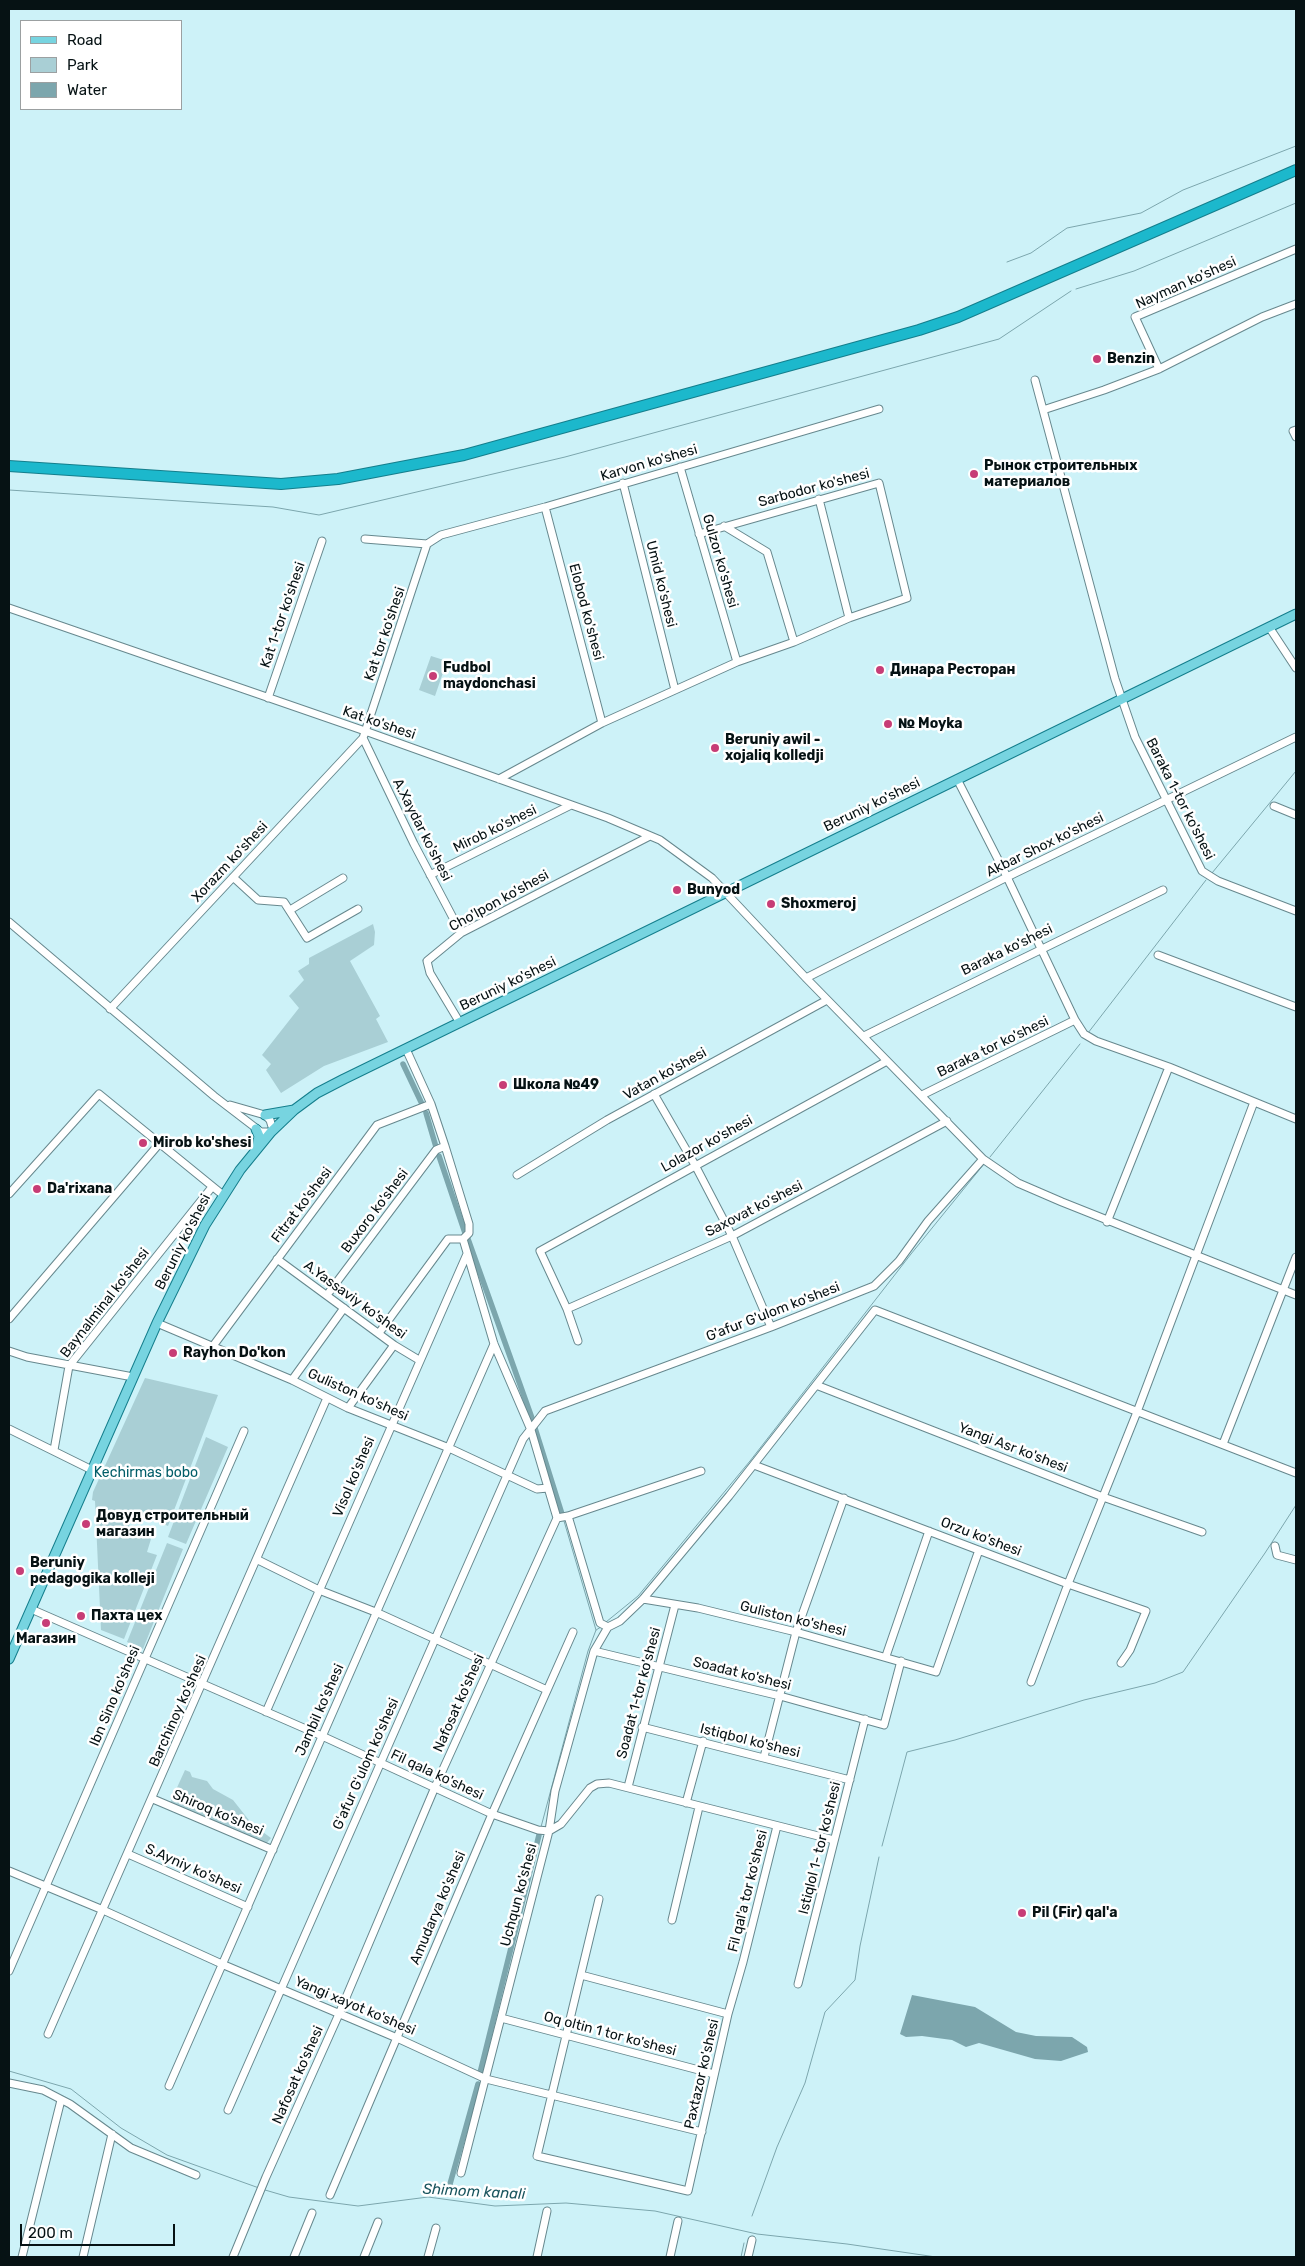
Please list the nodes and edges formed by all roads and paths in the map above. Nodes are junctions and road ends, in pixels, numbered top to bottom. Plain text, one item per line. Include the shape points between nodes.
1 (1296, 170) edge
2 (1296, 249) edge
3 (1296, 304) edge
4 (1159, 369) junction
5 (1035, 380) dead end
6 (879, 409) dead end
7 (1043, 410) junction
8 (9, 466) edge
9 (680, 467) junction
10 (623, 483) junction
11 (818, 499) junction
12 (545, 507) junction
13 (724, 526) junction
14 (700, 534) junction
15 (365, 539) dead end
16 (322, 541) dead end
17 (427, 544) junction
18 (9, 608) edge
19 (1296, 614) edge
20 (849, 618) junction
21 (1269, 627) junction
22 (794, 642) junction
23 (737, 662) junction
24 (1296, 668) edge
25 (675, 690) junction
26 (268, 698) junction
27 (1121, 699) junction
28 (602, 723) junction
29 (364, 735) junction
30 (1296, 738) edge
31 (499, 779) junction
32 (957, 779) junction
33 (1167, 800) junction
34 (571, 805) junction
35 (1274, 806) dead end
36 (1296, 815) edge
37 (650, 836) junction
38 (430, 875) junction
39 (233, 877) junction
40 (1007, 877) junction
41 (344, 878) dead end
42 (1163, 890) dead end
43 (725, 892) junction
44 (358, 909) dead end
45 (290, 910) junction
46 (1296, 911) edge
47 (9, 922) edge
48 (461, 933) junction
49 (1041, 948) junction
50 (1158, 955) dead end
51 (806, 978) junction
52 (827, 1000) junction
53 (1296, 1007) edge
54 (110, 1009) junction
55 (1075, 1020) junction
56 (460, 1023) junction
57 (864, 1036) junction
58 (406, 1049) junction
59 (887, 1061) junction
60 (1169, 1067) junction
61 (654, 1094) junction
62 (922, 1095) junction
63 (1254, 1102) junction
64 (227, 1104) junction
65 (431, 1104) junction
66 (294, 1110) junction
67 (265, 1115) junction
68 (1296, 1119) edge
69 (946, 1121) junction
70 (256, 1129) junction
71 (272, 1131) junction
72 (159, 1144) junction
73 (445, 1146) junction
74 (257, 1149) junction
75 (983, 1159) junction
76 (695, 1165) junction
77 (517, 1175) dead end
78 (212, 1187) junction
79 (9, 1194) edge
80 (222, 1195) junction
81 (1107, 1222) junction
82 (732, 1236) junction
83 (464, 1239) junction
84 (467, 1254) junction
85 (1195, 1256) junction
86 (1296, 1257) edge
87 (277, 1259) junction
88 (1283, 1290) junction
89 (328, 1295) junction
90 (1296, 1295) edge
91 (344, 1308) junction
92 (567, 1309) junction
93 (9, 1319) edge
94 (157, 1323) junction
95 (771, 1327) junction
96 (379, 1332) junction
97 (578, 1341) dead end
98 (394, 1344) junction
99 (494, 1344) junction
100 (213, 1346) junction
101 (9, 1351) edge
102 (419, 1360) junction
103 (69, 1366) junction
104 (133, 1377) junction
105 (292, 1380) junction
106 (816, 1385) junction
107 (327, 1398) junction
108 (348, 1408) junction
109 (1137, 1412) junction
110 (391, 1424) junction
111 (9, 1429) edge
112 (531, 1430) junction
113 (244, 1431) dead end
114 (1224, 1444) junction
115 (449, 1448) junction
116 (54, 1450) junction
117 (754, 1465) junction
118 (92, 1470) junction
119 (702, 1471) dead end
120 (1296, 1473) edge
121 (506, 1474) junction
122 (548, 1488) junction
123 (1103, 1497) junction
124 (844, 1498) junction
125 (568, 1516) junction
126 (557, 1518) junction
127 (929, 1531) junction
128 (1202, 1532) dead end
129 (1275, 1546) dead end
130 (979, 1550) junction
131 (258, 1560) junction
132 (1296, 1560) edge
133 (1068, 1584) junction
134 (319, 1590) junction
135 (642, 1599) junction
136 (675, 1605) junction
137 (31, 1609) junction
138 (378, 1613) junction
139 (608, 1627) junction
140 (573, 1632) dead end
141 (796, 1632) junction
142 (436, 1639) junction
143 (594, 1651) junction
144 (886, 1656) junction
145 (145, 1658) junction
146 (9, 1659) edge
147 (900, 1661) junction
148 (1122, 1663) dead end
149 (490, 1666) junction
150 (658, 1666) junction
151 (1032, 1682) dead end
152 (203, 1685) junction
153 (547, 1690) junction
154 (780, 1696) junction
155 (266, 1712) junction
156 (865, 1719) junction
157 (642, 1727) junction
158 (322, 1736) junction
159 (703, 1741) junction
160 (764, 1757) junction
161 (380, 1762) junction
162 (850, 1780) junction
163 (434, 1787) junction
164 (628, 1788) junction
165 (153, 1799) junction
166 (686, 1803) junction
167 (699, 1806) junction
168 (492, 1814) junction
169 (777, 1826) junction
170 (549, 1831) junction
171 (834, 1840) junction
172 (273, 1850) junction
173 (128, 1854) junction
174 (9, 1872) edge
175 (45, 1888) junction
176 (599, 1898) dead end
177 (248, 1907) junction
178 (103, 1910) junction
179 (672, 1920) dead end
180 (744, 1962) joint
181 (224, 1965) junction
182 (9, 1971) edge
183 (581, 1975) junction
184 (798, 1984) dead end
185 (281, 1988) junction
186 (339, 2014) junction
187 (728, 2014) junction
188 (500, 2018) junction
189 (48, 2034) dead end
190 (567, 2035) junction
191 (397, 2038) junction
192 (714, 2074) junction
193 (486, 2080) junction
194 (9, 2084) edge
195 (169, 2086) dead end
196 (551, 2096) junction
197 (61, 2100) junction
198 (228, 2110) dead end
199 (702, 2132) junction
200 (112, 2134) junction
201 (461, 2173) dead end
202 (196, 2175) dead end
203 (330, 2195) dead end
204 (547, 2211) dead end
205 (312, 2213) dead end
206 (678, 2221) dead end
207 (378, 2222) dead end
208 (436, 2228) dead end
209 (752, 2240) dead end
210 (22, 2257) edge
211 (83, 2257) edge
212 (233, 2257) edge
213 (294, 2257) edge
214 (364, 2257) edge
215 (428, 2257) edge
216 (537, 2257) edge
217 (670, 2257) edge
218 (748, 2257) edge

1 - 8 highway via 958,317 464,455 356,476 281,484
2 - 4 street, Nayman ko'shesi via 1135,318
3 - 4 street via 1262,317
4 - 7 street
5 - 7 street, Baraka 1-tor ko'shesi
6 - 9 street, Karvon ko'shesi
7 - 27 street, Baraka 1-tor ko'shesi
9 - 10 street, Karvon ko'shesi
9 - 14 street, Gulzor ko'shesi
10 - 12 street, Karvon ko'shesi
10 - 25 street, Umid ko'shesi
11 - 13 street, Sarbodor ko'shesi
11 - 20 street
11 - 20 street, Sarbodor ko'shesi via 879,483 907,598
12 - 17 street, Karvon ko'shesi via 442,535
12 - 28 street, Elobod ko'shesi
13 - 14 street, Sarbodor ko'shesi
13 - 22 street via 767,552
14 - 23 street, Gulzor ko'shesi
15 - 17 street
16 - 26 street, Kat 1-tor ko'shesi
17 - 29 street, Kat tor ko'shesi
18 - 26 street, Kat ko'shesi
19 - 21 main road, Beruniy ko'shesi
20 - 22 street
21 - 24 street
21 - 27 main road, Beruniy ko'shesi
22 - 23 street
23 - 25 street
25 - 28 street
26 - 29 street, Kat ko'shesi
27 - 32 main road, Beruniy ko'shesi
27 - 33 street, Baraka 1-tor ko'shesi via 1135,737
28 - 31 street
29 - 31 street, Kat ko'shesi
29 - 38 street, A.Xaydar ko'shesi
29 - 39 street, Xorazm ko'shesi
30 - 33 street, Akbar Shox ko'shesi
31 - 34 street, Kat ko'shesi
32 - 40 street
32 - 43 main road, Beruniy ko'shesi
33 - 40 street, Akbar Shox ko'shesi
33 - 46 street, Baraka 1-tor ko'shesi via 1202,871 1218,881
34 - 37 street, Kat ko'shesi
34 - 38 street, Mirob ko'shesi
35 - 36 street
37 - 43 street, Kat ko'shesi via 683,856
37 - 48 street, Cho'lpon ko'shesi
38 - 48 street, A.Xaydar ko'shesi
39 - 45 street via 258,900 284,902
39 - 54 street, Xorazm ko'shesi
40 - 49 street
40 - 51 street, Akbar Shox ko'shesi
41 - 45 street
42 - 49 street, Baraka ko'shesi
43 - 51 street, Kat ko'shesi
43 - 56 main road, Beruniy ko'shesi
44 - 45 street via 307,938
47 - 54 street
48 - 56 street, Cho'lpon ko'shesi via 427,961 430,973
49 - 55 street
49 - 57 street, Baraka ko'shesi
50 - 53 street
51 - 52 street, Kat ko'shesi
52 - 57 street, Kat ko'shesi
52 - 61 street, Vatan ko'shesi
54 - 64 street
55 - 60 street via 1084,1034 1096,1041
55 - 62 street, Baraka tor ko'shesi
56 - 58 main road, Beruniy ko'shesi
57 - 59 street, Kat ko'shesi
58 - 65 street
58 - 66 main road, Beruniy ko'shesi via 317,1093
59 - 62 street, Kat ko'shesi
59 - 76 street, Lolazor ko'shesi
60 - 63 street
60 - 81 street
61 - 76 street
61 - 77 street, Vatan ko'shesi
62 - 69 street, Kat ko'shesi
63 - 68 street
63 - 85 street
64 - 67 street
64 - 70 street
65 - 73 street
65 - 87 street, Fitrat ko'shesi via 376,1125
66 - 67 main road
66 - 71 main road, Beruniy ko'shesi
67 - 71 street via 270,1120
69 - 75 street, Kat ko'shesi
69 - 82 street, Saxovat ko'shesi
70 - 71 street
70 - 74 main road via 259,1136
71 - 74 main road, Beruniy ko'shesi
72 - 78 street
72 - 79 street via 99,1094
72 - 93 street
73 - 83 street via 469,1224 469,1233
73 - 89 street, Buxoro ko'shesi via 436,1150
74 - 80 main road, Beruniy ko'shesi
75 - 81 street, Kat ko'shesi via 1018,1183
75 - 95 street, G'afur G'ulom ko'shesi via 928,1221 899,1261 874,1286
76 - 82 street
76 - 92 street, Lolazor ko'shesi via 540,1251
78 - 80 street
78 - 103 street, Baynalminal ko'shesi
80 - 94 main road, Beruniy ko'shesi
81 - 85 street, Kat ko'shesi
82 - 92 street, Saxovat ko'shesi
82 - 95 street
83 - 84 street
83 - 96 street via 448,1239
84 - 99 street
84 - 102 street, Visol ko'shesi
85 - 88 street, Kat ko'shesi
85 - 109 street
86 - 88 street
87 - 89 street, A.Yassaviy ko'shesi
87 - 100 street, Fitrat ko'shesi
88 - 90 street, Kat ko'shesi
88 - 114 street
89 - 91 street, A.Yassaviy ko'shesi
91 - 96 street, A.Yassaviy ko'shesi
91 - 105 street
92 - 97 street
94 - 100 street, Guliston ko'shesi
94 - 104 main road, Beruniy ko'shesi
95 - 112 street, G'afur G'ulom ko'shesi via 545,1411
96 - 98 street, A.Yassaviy ko'shesi
98 - 102 street, A.Yassaviy ko'shesi
98 - 108 street
99 - 112 street
99 - 115 street, Jambil ko'shesi
100 - 105 street, Guliston ko'shesi
101 - 103 street
102 - 110 street, Visol ko'shesi
103 - 104 street
103 - 116 street, Baynalminal ko'shesi
104 - 118 main road, Beruniy ko'shesi
105 - 107 street, Guliston ko'shesi
106 - 109 street via 875,1310
106 - 117 street
106 - 123 street, Yangi Asr ko'shesi
107 - 108 street, Guliston ko'shesi
107 - 131 street, Barchinoy ko'shesi
108 - 110 street, Guliston ko'shesi
109 - 114 street
109 - 123 street
110 - 115 street, Guliston ko'shesi
110 - 134 street, Visol ko'shesi
111 - 116 street
112 - 121 street, Gʻafur Gʻulom ko'shesi via 523,1438
112 - 122 street
113 - 145 street, Ibn Sino ko'shesi
114 - 120 street
115 - 121 street, Guliston ko'shesi
115 - 138 street, Jambil ko'shesi
116 - 118 street
117 - 124 street, Orzu ko'shesi
117 - 135 street
118 - 137 main road, Beruniy ko'shesi
119 - 125 street
121 - 122 street, Guliston ko'shesi via 538,1489
121 - 142 street, Gʻafur Gʻulom ko'shesi
122 - 126 street
123 - 128 street, Yangi Asr ko'shesi
123 - 133 street
124 - 127 street, Orzu ko'shesi
124 - 141 street
125 - 126 street
125 - 139 street via 600,1623
126 - 149 street, Nafosat ko'shesi
127 - 130 street, Orzu ko'shesi
127 - 144 street
129 - 132 street via 1277,1555
130 - 133 street, Orzu ko'shesi
130 - 147 street, Guliston ko'shesi via 936,1672
131 - 134 street
131 - 152 street, Barchinoy ko'shesi
133 - 148 street, Orzu ko'shesi via 1146,1611
133 - 151 street
134 - 138 street
134 - 155 street, Visol ko'shesi
135 - 136 street, Guliston ko'shesi
135 - 139 street via 620,1621
136 - 141 street, Guliston ko'shesi
136 - 150 street, Soadat 1-tor ko'shesi
137 - 145 street, Fil qala ko'shesi
137 - 146 main road, Beruniy ko'shesi
138 - 142 street
138 - 158 street, Jambil ko'shesi
139 - 143 street, Uchqun ko'shesi
140 - 153 street, Amudarya ko'shesi
141 - 144 street, Guliston ko'shesi
141 - 154 street
142 - 149 street
142 - 161 street, Gʻafur Gʻulom ko'shesi
143 - 150 street, Soadat ko'shesi
143 - 170 street, Uchqun ko'shesi via 555,1791
144 - 147 street, Guliston ko'shesi
145 - 152 street, Fil qala ko'shesi
145 - 175 street, Ibn Sino ko'shesi
147 - 156 street, Soadat ko'shesi via 884,1725
149 - 153 street
149 - 163 street, Nafosat ko'shesi
150 - 154 street, Soadat ko'shesi
150 - 157 street, Soadat 1-tor ko'shesi
152 - 155 street, Fil qala ko'shesi
152 - 165 street, Barchinoy ko'shesi
153 - 168 street, Amudarya ko'shesi
154 - 156 street, Soadat ko'shesi
154 - 160 street
155 - 158 street, Fil qala ko'shesi
156 - 162 street, Istiqlol 1- tor ko'shesi
157 - 159 street, Istiqbol ko'shesi
157 - 164 street, Soadat 1-tor ko'shesi
158 - 161 street, Fil qala ko'shesi
158 - 172 street, Jambil ko'shesi
159 - 160 street, Istiqbol ko'shesi
159 - 166 street
160 - 162 street, Istiqbol ko'shesi
161 - 163 street, Fil qala ko'shesi
161 - 185 street, Gʻafur Gʻulom ko'shesi
162 - 171 street, Istiqlol 1- tor ko'shesi
163 - 168 street, Fil qala ko'shesi
163 - 186 street, Nafosat ko'shesi
164 - 166 street
164 - 170 street via 609,1783 590,1788 562,1824
165 - 172 street, Shiroq ko'shesi
165 - 173 street, Barchinoy ko'shesi
166 - 167 street
167 - 169 street
167 - 179 street
168 - 170 street, Fil qala ko'shesi
168 - 191 street, Amudarya ko'shesi
169 - 171 street
169 - 180 street, Fil qal'a tor ko'shesi
170 - 188 street, Uchqun ko'shesi
171 - 184 street, Istiqlol 1- tor ko'shesi
172 - 177 street, Jambil ko'shesi
173 - 177 street, S.Ayniy ko'shesi
173 - 178 street, Barchinoy ko'shesi
174 - 175 street, Yangi xayot ko'shesi
175 - 178 street, Yangi xayot ko'shesi
175 - 182 street, Ibn Sino ko'shesi
176 - 183 street
177 - 181 street, Jambil ko'shesi
178 - 181 street, Yangi xayot ko'shesi
178 - 189 street, Barchinoy ko'shesi
180 - 187 street, Paxtazor ko'shesi
181 - 185 street, Yangi xayot ko'shesi
181 - 195 street, Jambil ko'shesi
183 - 187 street
183 - 190 street
185 - 186 street, Yangi xayot ko'shesi
185 - 198 street, Gʻafur Gʻulom ko'shesi
186 - 191 street, Yangi xayot ko'shesi
186 - 212 street, Nafosat ko'shesi
187 - 192 street, Paxtazor ko'shesi
188 - 190 street, Oq oltin 1 tor ko'shesi
188 - 193 street, Uchqun ko'shesi
190 - 192 street, Oq oltin 1 tor ko'shesi
190 - 196 street
191 - 193 street, Yangi xayot ko'shesi
191 - 203 street, Amudarya ko'shesi
192 - 199 street, Paxtazor ko'shesi
193 - 196 street, Yangi xayot ko'shesi
193 - 201 street, Uchqun ko'shesi
194 - 197 street via 43,2090
196 - 199 street, Yangi xayot ko'shesi
196 - 199 street, Paxtazor ko'shesi via 537,2156 688,2192
197 - 200 street
197 - 210 street
200 - 202 street via 131,2148
200 - 211 street
204 - 216 street
205 - 213 street
206 - 217 street
207 - 214 street
208 - 215 street
209 - 218 street

